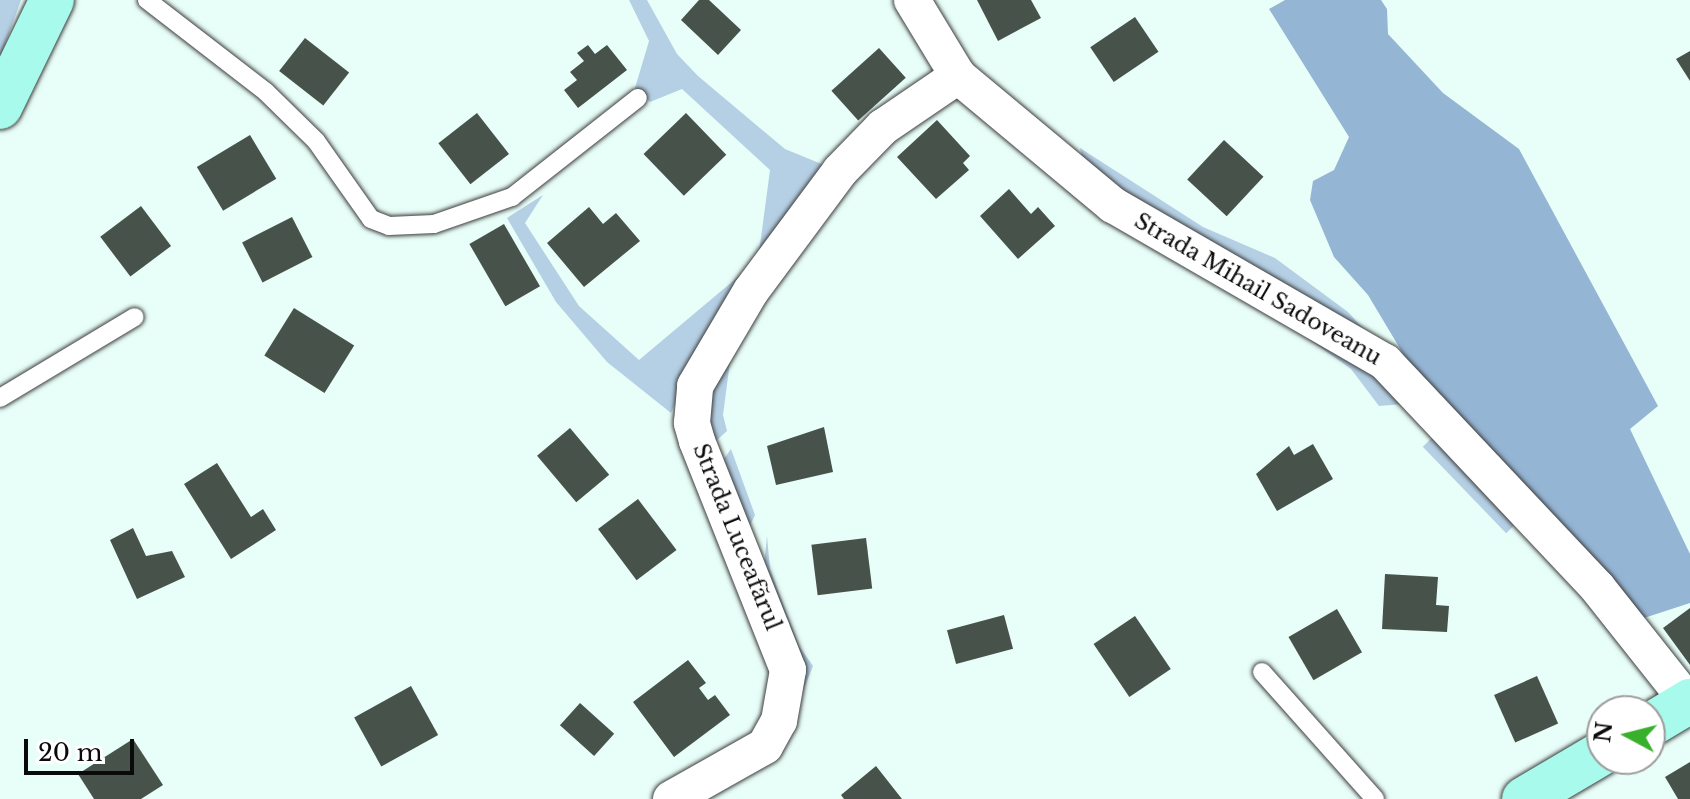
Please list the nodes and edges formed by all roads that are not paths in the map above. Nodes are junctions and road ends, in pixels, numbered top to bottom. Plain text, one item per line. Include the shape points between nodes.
1 (52, 0) edge
2 (147, 0) edge
3 (912, 0) edge
4 (958, 76) junction
5 (638, 98) dead end
6 (0, 107) edge
7 (135, 317) dead end
8 (0, 398) edge
9 (1262, 672) dead end
10 (1689, 702) edge
11 (1666, 716) edge
12 (1586, 762) edge
13 (671, 799) edge
14 (1375, 799) edge
15 (1524, 799) edge

1 - 6 street
2 - 5 lane via 266,92 316,141 371,219 389,226 434,224 512,197
3 - 4 street, Strada Mihail Sadoveanu
4 - 10 street, Strada Mihail Sadoveanu via 1113,205 1385,362 1597,587
4 - 13 street, Strada Luceafărul via 883,127 840,171 751,291 695,386 692,423 697,441 788,670 779,721 765,746
7 - 8 lane
9 - 14 lane
10 - 11 street
12 - 15 street

